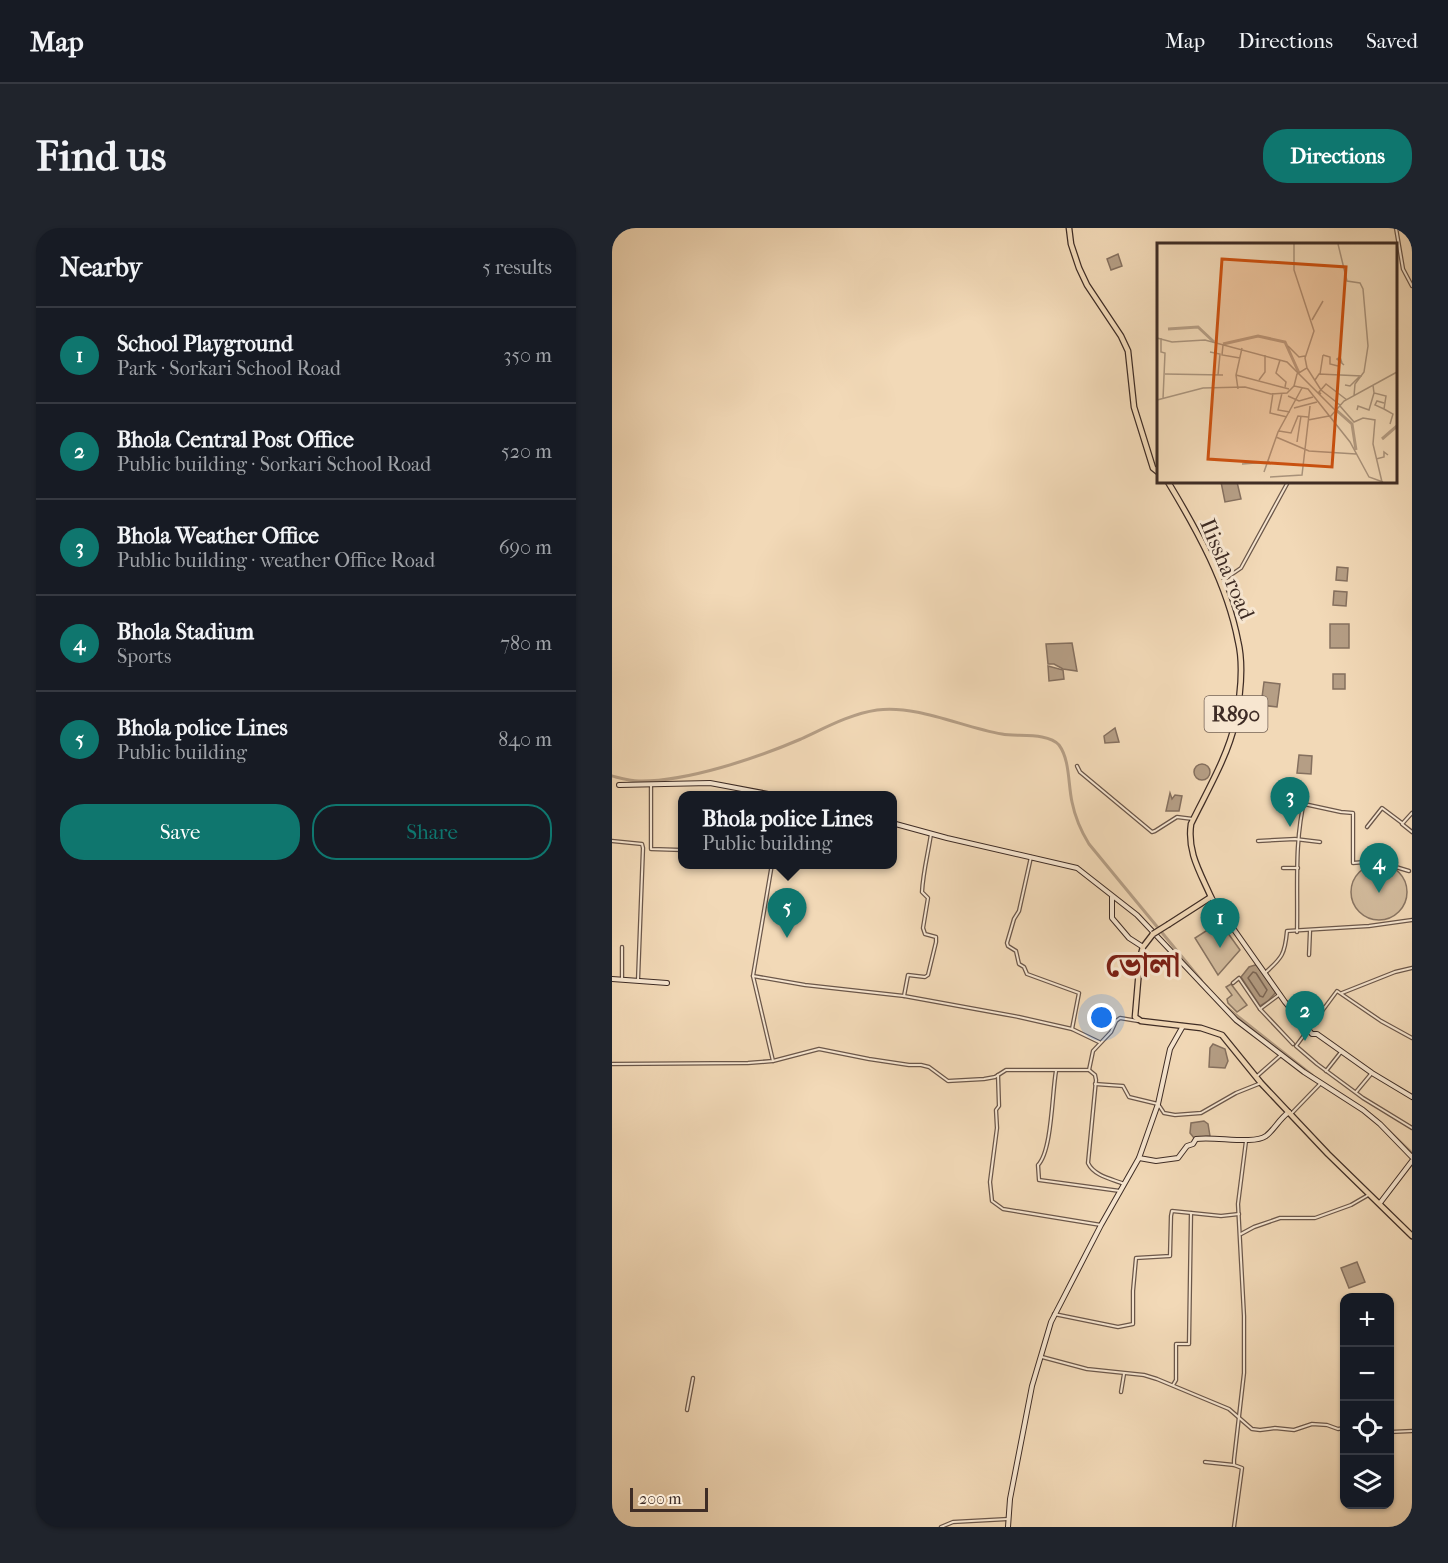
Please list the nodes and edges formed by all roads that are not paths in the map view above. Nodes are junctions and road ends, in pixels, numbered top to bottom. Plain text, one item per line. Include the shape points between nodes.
1 (1069, 228) edge
2 (1396, 228) edge
3 (1412, 286) edge
4 (1157, 471) edge
5 (1169, 483) edge
6 (1287, 483) edge
7 (1219, 582) junction
8 (1077, 766) dead end
9 (612, 783) edge
10 (651, 784) junction
11 (619, 785) joint
12 (756, 791) edge
13 (1305, 798) dead end
14 (1304, 804) junction
15 (1412, 813) edge
16 (1193, 819) junction
17 (1402, 823) junction
18 (897, 824) edge
19 (1367, 827) dead end
20 (1412, 832) edge
21 (931, 834) junction
22 (1300, 839) junction
23 (612, 841) edge
24 (1258, 841) dead end
25 (1320, 842) dead end
26 (678, 850) edge
27 (1030, 856) junction
28 (1283, 868) dead end
29 (1298, 868) junction
30 (770, 869) edge
31 (1409, 870) dead end
32 (1112, 897) junction
33 (1211, 897) junction
34 (1412, 920) edge
35 (1310, 931) junction
36 (1297, 932) junction
37 (622, 947) dead end
38 (1143, 947) junction
39 (1309, 955) dead end
40 (1412, 968) edge
41 (1265, 973) junction
42 (753, 976) junction
43 (612, 979) edge
44 (622, 979) junction
45 (638, 980) junction
46 (667, 983) dead end
47 (1233, 983) dead end
48 (1342, 993) junction
49 (1280, 994) junction
50 (904, 996) junction
51 (1260, 1009) junction
52 (1141, 1021) junction
53 (1183, 1026) junction
54 (1072, 1029) junction
55 (1308, 1029) junction
56 (1412, 1038) edge
57 (1101, 1042) junction
58 (1293, 1044) dead end
59 (1341, 1051) junction
60 (1282, 1054) junction
61 (773, 1061) junction
62 (612, 1064) edge
63 (1089, 1070) junction
64 (1056, 1071) junction
65 (1326, 1071) junction
66 (1372, 1072) junction
67 (998, 1075) junction
68 (1256, 1077) junction
69 (1261, 1083) junction
70 (1322, 1083) junction
71 (1095, 1084) junction
72 (1356, 1092) junction
73 (1412, 1097) edge
74 (1158, 1104) junction
75 (1290, 1113) junction
76 (1412, 1128) edge
77 (1246, 1141) junction
78 (1412, 1156) edge
79 (1139, 1158) junction
80 (1412, 1161) edge
81 (1124, 1184) junction
82 (1120, 1191) junction
83 (1370, 1194) junction
84 (1380, 1203) junction
85 (1191, 1213) junction
86 (1239, 1214) junction
87 (1101, 1225) junction
88 (1241, 1234) junction
89 (1412, 1236) edge
90 (1054, 1314) junction
91 (1041, 1357) junction
92 (1124, 1374) junction
93 (693, 1378) dead end
94 (1172, 1386) junction
95 (1121, 1392) dead end
96 (687, 1410) dead end
97 (1240, 1418) junction
98 (1340, 1429) edge
99 (1412, 1431) edge
100 (1394, 1432) edge
101 (1205, 1462) dead end
102 (1234, 1465) junction
103 (1008, 1519) junction
104 (941, 1527) edge
105 (1008, 1527) edge
106 (1234, 1527) edge

1 - 4 main road via 1087,285 1128,351 1136,414
2 - 3 street via 1403,269
5 - 7 main road, Ilissha road / R890
6 - 7 street via 1241,568
7 - 16 main road, Ilissha road / R890 via 1238,641 1238,705 1235,725
8 - 16 street via 1152,832 1177,817
9 - 11 street
10 - 11 street
10 - 12 street via 710,783
10 - 26 street via 651,849
13 - 14 street
14 - 22 street
14 - 31 street via 1353,813 1353,863 1376,861
15 - 17 street
16 - 33 main road, Ilissha road / R890 via 1192,854
17 - 19 street via 1382,808
17 - 20 street
18 - 21 street
21 - 27 street
21 - 50 street via 923,872 922,892 928,898 923,928 925,934 936,937 936,942 928,975 908,975
22 - 24 street
22 - 25 street
22 - 29 street
23 - 45 street via 642,844 643,848
27 - 32 street via 1077,868
27 - 54 street via 1019,911 1007,944 1016,951 1027,974 1079,993
28 - 29 street
29 - 36 street
30 - 42 street
32 - 38 street via 1112,918
32 - 60 street via 1137,915 1236,1020
33 - 38 main road, bridge via 1153,934
33 - 41 street
34 - 35 street
35 - 36 street
35 - 39 street
36 - 41 street via 1287,931 1283,955
37 - 44 street
38 - 52 main road via 1134,1014
40 - 48 street
41 - 49 street
42 - 50 street
42 - 61 street
43 - 44 street
44 - 45 street
45 - 46 street
47 - 51 street via 1239,978
48 - 55 street via 1335,992
48 - 56 street
49 - 51 street
49 - 55 street
50 - 54 street
51 - 58 street
52 - 53 main road
52 - 57 street via 1118,1019
53 - 68 main road via 1218,1032
53 - 74 street via 1170,1049
54 - 57 street
55 - 59 street
55 - 65 street via 1296,1046
57 - 63 street via 1093,1051
59 - 65 street
59 - 66 street
60 - 68 street
60 - 70 street
61 - 62 street
61 - 67 street via 825,1049 929,1067 948,1081
63 - 64 street
63 - 71 street via 1095,1075
64 - 67 street via 1006,1070
64 - 82 street via 1048,1143 1038,1165 1039,1180
65 - 72 street
66 - 72 street
66 - 73 street
67 - 87 street via 992,1201 1003,1209
68 - 69 main road
69 - 74 street via 1201,1113 1164,1113
69 - 75 main road
70 - 75 street
70 - 78 street via 1380,1124
71 - 74 street via 1123,1086 1129,1097
71 - 81 street via 1088,1163 1090,1169
72 - 76 street
74 - 79 street
75 - 77 street via 1264,1137
75 - 83 main road
77 - 79 street via 1207,1137 1196,1139 1178,1158
77 - 86 street
79 - 81 street
80 - 84 street
81 - 82 street
82 - 87 street
83 - 84 main road
83 - 88 street via 1315,1218 1280,1218
84 - 89 main road
85 - 86 street
85 - 90 street via 1171,1213 1170,1256 1136,1257 1133,1324 1118,1327
85 - 94 street via 1189,1344 1176,1344 1176,1380
86 - 88 street
87 - 90 street
88 - 97 street via 1244,1374
90 - 91 street
91 - 92 street
91 - 103 street via 1032,1386
92 - 94 street via 1144,1375
92 - 95 street
93 - 96 street
94 - 97 street via 1218,1404
97 - 98 street via 1252,1429 1260,1430 1294,1430 1312,1424
97 - 102 street
99 - 100 street
101 - 102 street
102 - 106 street via 1242,1468
103 - 104 street via 952,1522
103 - 105 street

